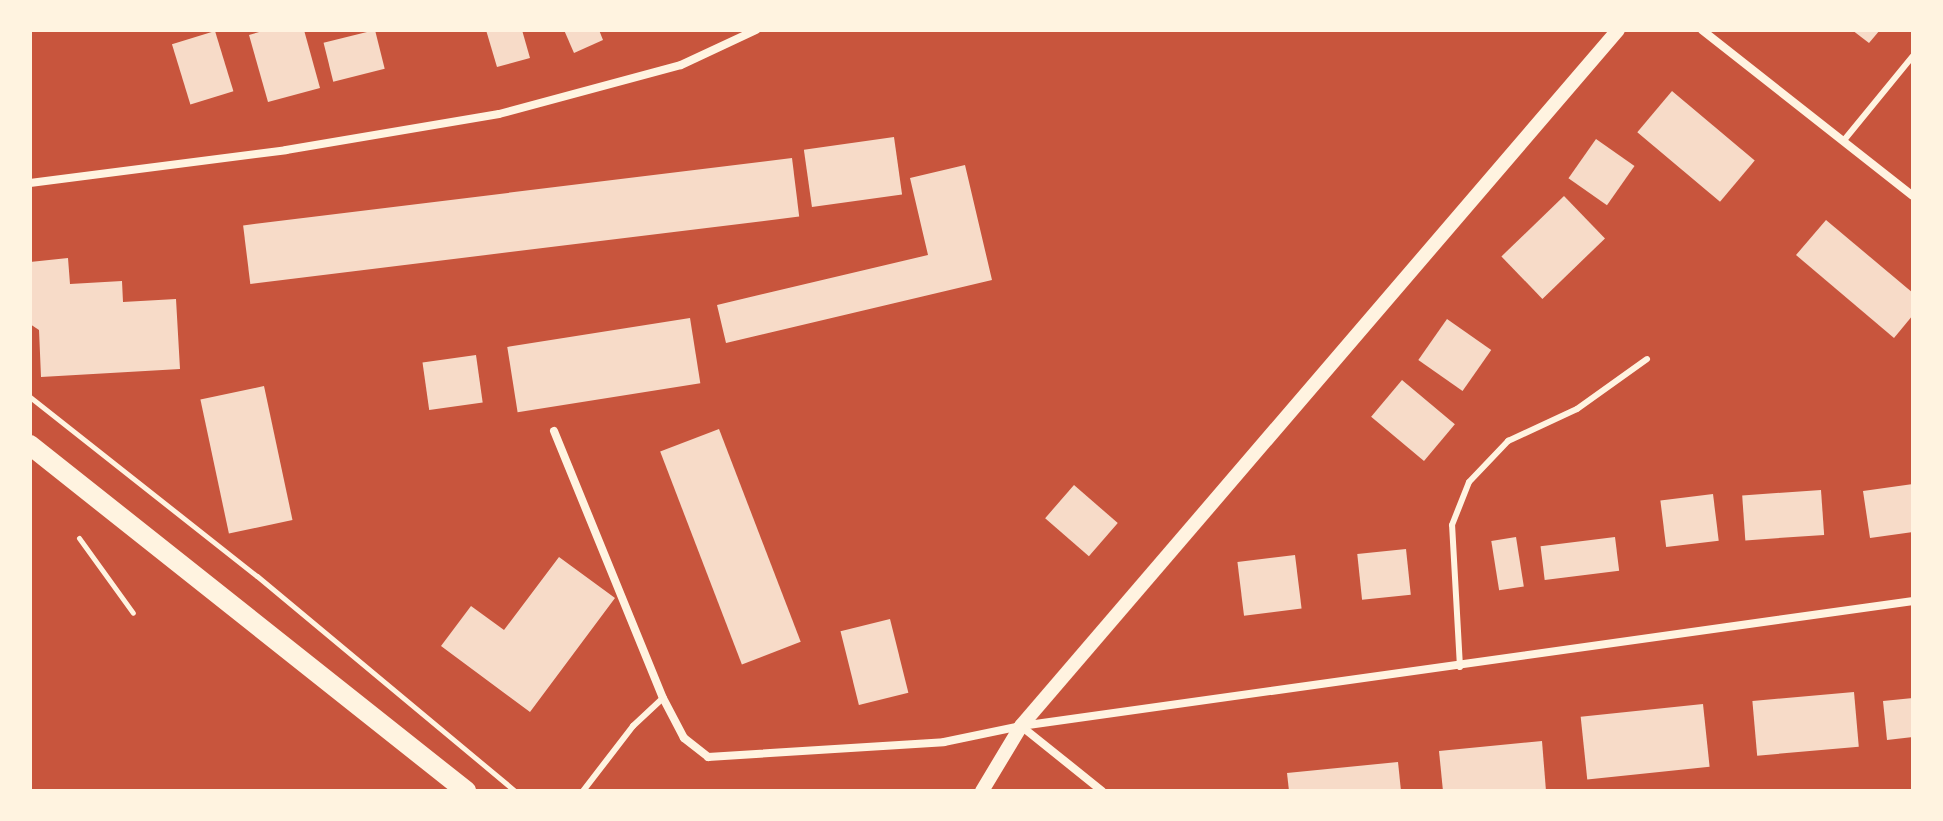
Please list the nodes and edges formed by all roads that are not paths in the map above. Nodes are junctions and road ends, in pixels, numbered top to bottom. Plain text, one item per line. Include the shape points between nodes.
1 (756, 30) edge
2 (1618, 30) edge
3 (1702, 30) edge
4 (1913, 56) edge
5 (1845, 139) junction
6 (30, 183) edge
7 (1913, 196) edge
8 (1647, 359) dead end
9 (554, 431) dead end
10 (30, 445) edge
11 (1913, 601) edge
12 (1460, 667) junction
13 (663, 698) junction
14 (1021, 726) junction
15 (466, 791) edge
16 (583, 791) edge
17 (982, 791) edge
18 (1102, 791) edge

1 - 6 street via 681,65 499,114 286,150
2 - 14 street
3 - 5 street
4 - 5 lane
5 - 7 street
8 - 12 lane via 1577,409 1508,441 1469,482 1452,525
9 - 13 street
10 - 15 main road
11 - 12 street
12 - 14 street
13 - 14 street via 684,738 708,757 944,742
13 - 16 lane via 633,726
14 - 17 street
14 - 18 street

